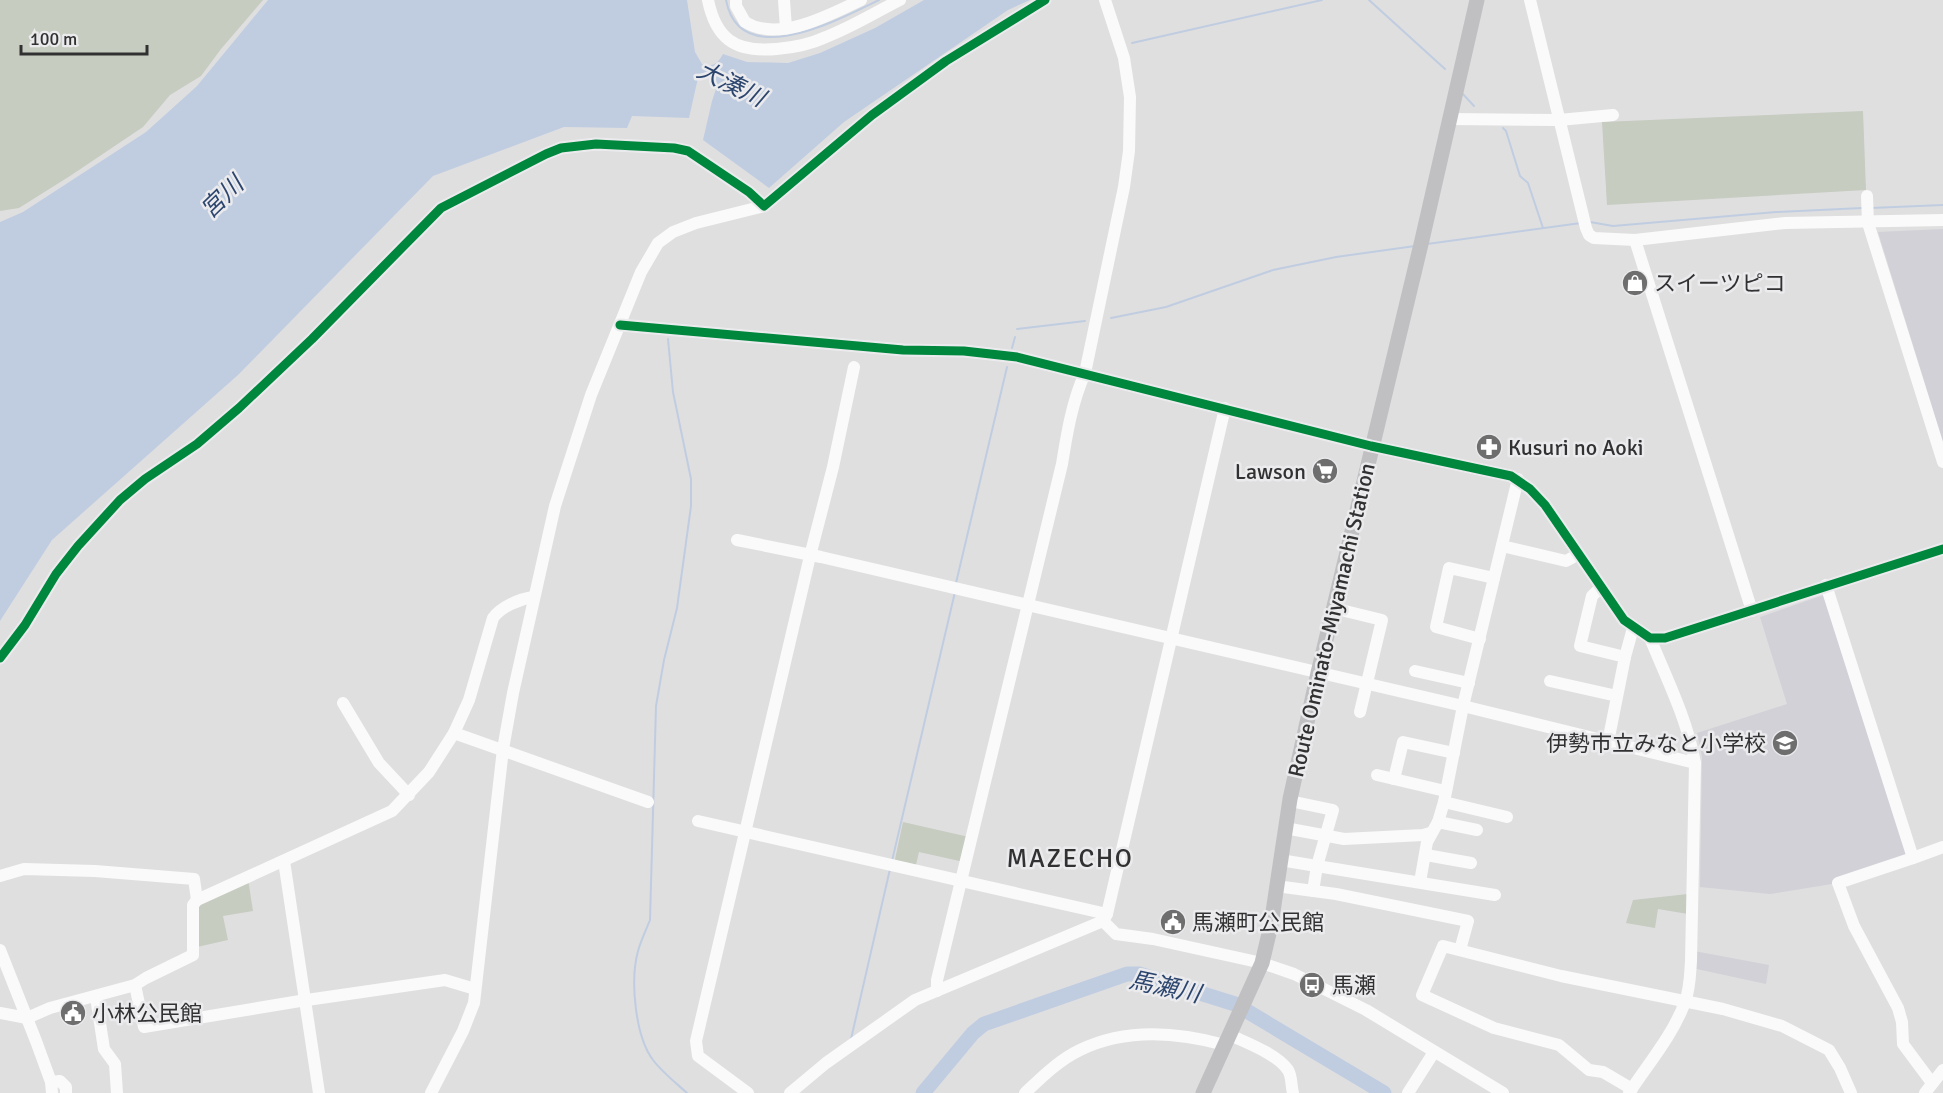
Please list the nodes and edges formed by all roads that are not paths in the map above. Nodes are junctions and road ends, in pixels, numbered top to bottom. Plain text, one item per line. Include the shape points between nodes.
1 (708, 0) edge
2 (736, 0) edge
3 (784, 0) edge
4 (829, 0) edge
5 (861, 0) edge
6 (900, 0) edge
7 (1045, 0) edge
8 (1105, 0) edge
9 (1477, 0) edge
10 (1530, 0) edge
11 (830, 14) junction
12 (786, 28) junction
13 (1612, 115) dead end
14 (1449, 119) junction
15 (1559, 120) junction
16 (1866, 196) dead end
17 (764, 206) junction
18 (1943, 220) edge
19 (1868, 223) junction
20 (1635, 240) junction
21 (620, 325) junction
22 (854, 367) dead end
23 (1085, 374) junction
24 (1224, 408) junction
25 (1371, 446) junction
26 (1943, 462) edge
27 (1518, 479) junction
28 (736, 540) dead end
29 (1502, 546) junction
30 (1943, 549) edge
31 (1579, 554) junction
32 (810, 556) junction
33 (1494, 578) junction
34 (1826, 585) junction
35 (1601, 587) junction
36 (533, 597) junction
37 (1028, 606) junction
38 (1333, 608) junction
39 (1752, 611) junction
40 (1633, 628) junction
41 (1650, 638) junction
42 (1172, 639) junction
43 (1479, 639) junction
44 (1625, 657) junction
45 (0, 658) edge
46 (1415, 671) dead end
47 (1318, 673) junction
48 (1550, 681) dead end
49 (1469, 683) junction
50 (1366, 684) junction
51 (1617, 696) junction
52 (343, 703) dead end
53 (1464, 705) junction
54 (1360, 712) dead end
55 (454, 733) junction
56 (1608, 742) junction
57 (503, 749) junction
58 (1454, 753) junction
59 (1695, 763) junction
60 (1377, 775) dead end
61 (1394, 778) junction
62 (409, 795) junction
63 (1444, 797) junction
64 (1290, 801) junction
65 (648, 802) dead end
66 (1507, 817) dead end
67 (698, 820) dead end
68 (1438, 822) junction
69 (1285, 828) junction
70 (1477, 830) dead end
71 (746, 831) junction
72 (1430, 832) junction
73 (1325, 835) junction
74 (1943, 847) edge
75 (1426, 855) junction
76 (1913, 858) junction
77 (1280, 860) junction
78 (284, 861) junction
79 (1471, 863) dead end
80 (1317, 866) junction
81 (0, 876) edge
82 (962, 881) junction
83 (1420, 882) junction
84 (1276, 886) junction
85 (1313, 891) junction
86 (1495, 895) dead end
87 (197, 900) junction
88 (1105, 917) junction
89 (0, 950) edge
90 (1460, 950) junction
91 (1262, 963) junction
92 (135, 985) junction
93 (475, 989) junction
94 (937, 991) junction
95 (96, 997) junction
96 (305, 1001) junction
97 (1686, 1001) junction
98 (0, 1012) edge
99 (27, 1018) junction
100 (1228, 1040) junction
101 (1434, 1052) junction
102 (1943, 1070) edge
103 (52, 1087) edge
104 (1929, 1088) edge
105 (1630, 1091) edge
106 (66, 1093) edge
107 (117, 1093) edge
108 (319, 1093) edge
109 (431, 1093) edge
110 (748, 1093) edge
111 (790, 1093) edge
112 (1025, 1093) edge
113 (1203, 1093) edge
114 (1293, 1093) edge
115 (1408, 1093) edge
116 (1503, 1093) edge
117 (1851, 1093) edge

1 - 6 street via 715,22 727,39 765,50 825,38
2 - 12 street via 741,17 750,25
3 - 12 street
4 - 11 street
5 - 11 street
7 - 17 street via 946,61 881,108
8 - 23 street via 1124,58 1130,97 1129,151
9 - 14 main road, Route Ominato-Miyamachi Station
10 - 15 street
11 - 12 street
13 - 15 street
14 - 15 street
14 - 25 main road, Route Ominato-Miyamachi Station
15 - 20 street via 1589,235
16 - 19 street
17 - 21 street via 696,223 672,232 658,243 641,272
17 - 45 street via 688,151 596,144 569,146 546,154 456,199 424,224 240,408 120,501 56,574
18 - 19 street
19 - 20 street via 1785,224
19 - 26 street
20 - 39 street
21 - 23 street via 903,350 990,353
21 - 36 street via 591,395 560,489
22 - 32 street
23 - 24 street
23 - 37 street via 1068,426
24 - 25 street
24 - 42 street
25 - 27 street
25 - 38 main road, Route Ominato-Miyamachi Station
27 - 29 street
27 - 31 street via 1545,505
28 - 32 street
29 - 31 street via 1566,561
29 - 33 street
30 - 34 street
31 - 35 street
32 - 37 street
32 - 71 street
33 - 43 street
33 - 43 street via 1449,568 1436,627
34 - 39 street
34 - 76 street
35 - 40 street
35 - 44 street via 1592,596 1580,646
36 - 55 street via 498,611 493,618 469,700
36 - 57 street
37 - 42 street
37 - 82 street
38 - 47 main road, Route Ominato-Miyamachi Station
38 - 50 street via 1382,620
39 - 41 street via 1665,638
40 - 41 street
40 - 44 street
41 - 59 street via 1692,743
42 - 47 street
42 - 88 street
43 - 49 street
44 - 51 street
46 - 49 street
47 - 50 street
47 - 64 main road, Route Ominato-Miyamachi Station
48 - 51 street
49 - 53 street
50 - 53 street
50 - 54 street
51 - 56 street
52 - 62 street via 379,762
53 - 56 street
53 - 58 street
55 - 57 street
55 - 62 street
56 - 59 street
57 - 65 street
57 - 93 street
58 - 61 street via 1403,742
58 - 63 street
59 - 97 street
60 - 61 street
61 - 63 street
62 - 78 street via 392,811
63 - 66 street
63 - 68 street
64 - 69 main road, Route Ominato-Miyamachi Station
64 - 73 street via 1333,810
67 - 71 street
68 - 70 street
68 - 72 street
69 - 73 street
69 - 77 main road, Route Ominato-Miyamachi Station
71 - 82 street
71 - 110 street via 696,1049 698,1056
72 - 73 street via 1344,840
72 - 75 street
73 - 80 street
74 - 76 street
75 - 79 street
75 - 83 street
76 - 104 street via 1838,883 1854,926 1898,1008 1903,1044
77 - 80 street
77 - 84 main road, Route Ominato-Miyamachi Station
78 - 87 street
78 - 96 street
80 - 83 street
80 - 85 street
81 - 87 street via 24,868 194,879
82 - 88 street
82 - 94 street
83 - 86 street
84 - 85 street
84 - 91 main road, Route Ominato-Miyamachi Station
85 - 90 street via 1468,921
87 - 92 street via 193,905 193,956
88 - 91 street via 1116,934
88 - 94 street
89 - 99 street
90 - 97 street via 1561,976
90 - 105 street via 1443,946 1422,995 1494,1028 1559,1045 1589,1070 1603,1072
91 - 100 main road, Route Ominato-Miyamachi Station
91 - 101 street via 1294,974 1356,1005
92 - 95 street
92 - 96 street via 144,1027
93 - 96 street via 445,980
93 - 109 street via 474,1004 463,1031
94 - 111 street via 915,1000
95 - 99 street
95 - 107 street via 104,1049 116,1064
96 - 108 street
97 - 105 street
97 - 117 street via 1782,1026 1828,1050
98 - 99 street
99 - 103 street
100 - 112 street via 1155,1034 1123,1036 1080,1050
100 - 113 main road, Route Ominato-Miyamachi Station
100 - 114 street via 1256,1047 1289,1070
101 - 115 street
101 - 116 street
102 - 104 street
103 - 106 street via 60,1081

